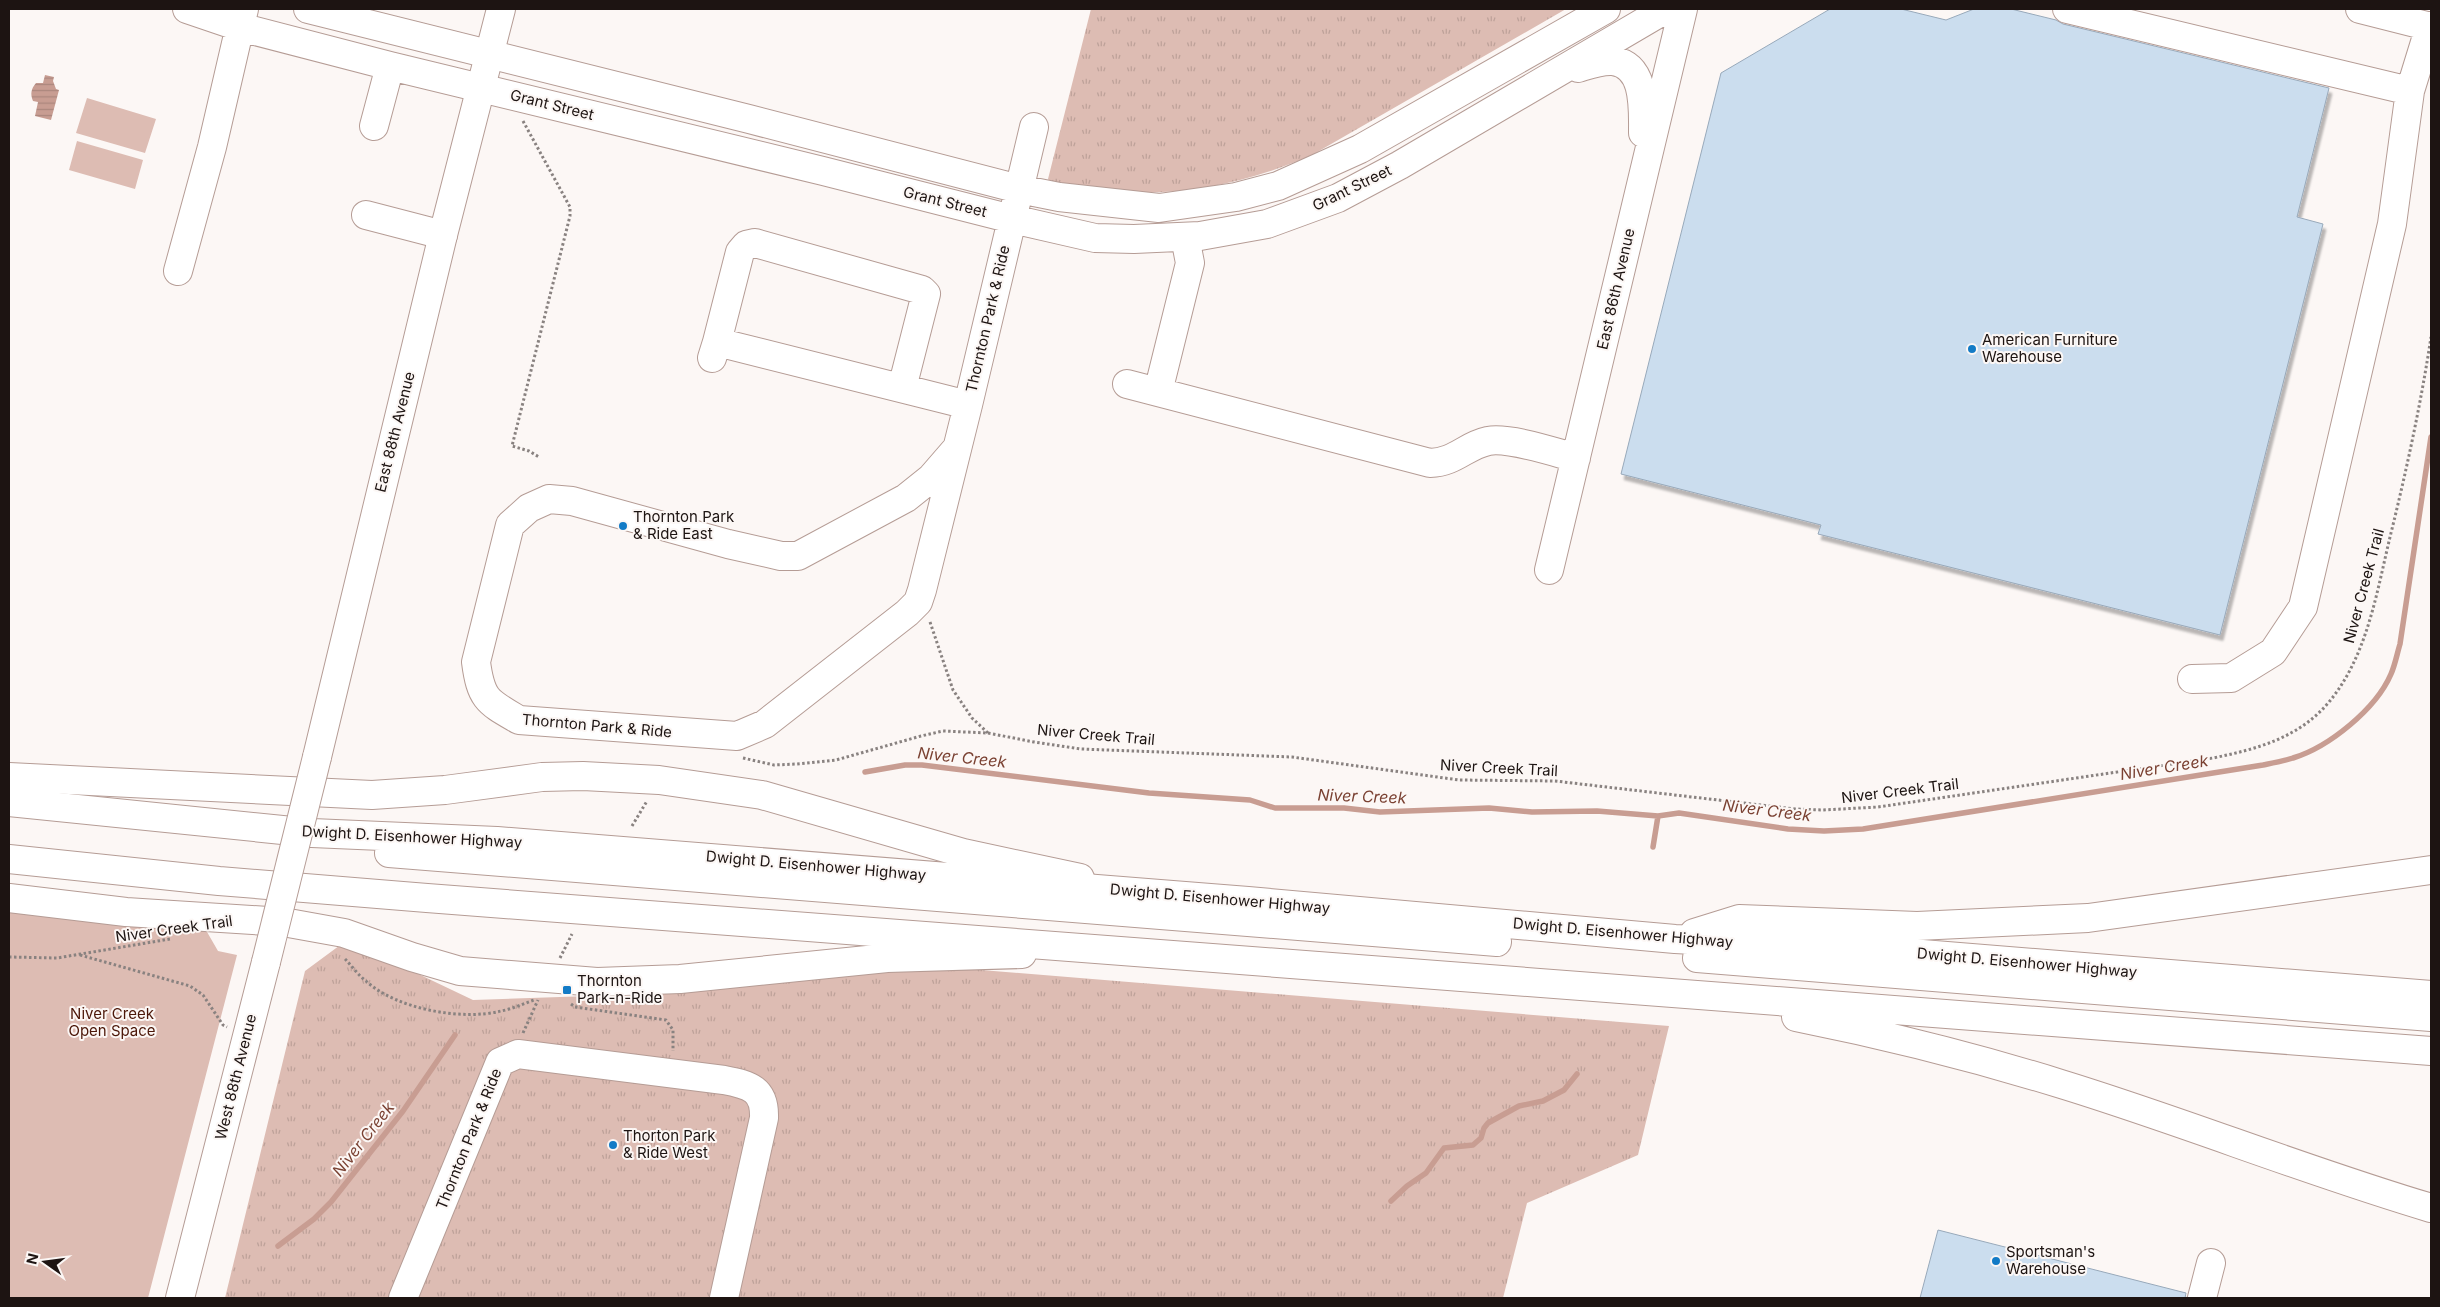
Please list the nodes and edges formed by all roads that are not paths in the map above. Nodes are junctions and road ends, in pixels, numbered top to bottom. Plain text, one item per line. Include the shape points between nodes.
1 (187, 9) edge
2 (308, 9) edge
3 (501, 9) edge
4 (1606, 9) edge
5 (1666, 9) edge
6 (1682, 9) edge
7 (2066, 9) edge
8 (2360, 9) edge
9 (242, 18) edge
10 (2431, 26) edge
11 (489, 55) junction
12 (390, 66) junction
13 (1552, 76) junction
14 (480, 88) junction
15 (2410, 91) junction
16 (374, 126) dead end
17 (1034, 127) dead end
18 (1643, 177) junction
19 (1019, 189) junction
20 (366, 215) dead end
21 (1012, 219) junction
22 (443, 235) junction
23 (1185, 237) junction
24 (178, 271) dead end
25 (1127, 384) dead end
26 (902, 388) junction
27 (1158, 392) junction
28 (968, 405) junction
29 (957, 448) junction
30 (1576, 458) junction
31 (1549, 570) dead end
32 (2192, 679) dead end
33 (9, 777) edge
34 (9, 802) edge
35 (312, 834) junction
36 (292, 856) joint
37 (9, 859) edge
38 (2431, 870) edge
39 (1162, 894) junction
40 (9, 898) edge
41 (1674, 939) junction
42 (1162, 953) junction
43 (1630, 990) junction
44 (2431, 995) edge
45 (2431, 1017) edge
46 (2431, 1051) edge
47 (2354, 1185) junction
48 (2431, 1208) edge
49 (2431, 1228) edge
50 (2211, 1263) dead end
51 (403, 1297) edge
52 (180, 1298) edge
53 (724, 1298) edge
54 (2202, 1298) edge

1 - 9 main road, Grant Street
2 - 11 main road, Grant Street
3 - 11 main road, East 88th Avenue
4 - 19 main road, Grant Street via 1360,149 1278,186 1236,197 1159,208 1068,199
5 - 13 main road, Grant Street
6 - 18 main road, East 86th Avenue
7 - 15 main road
8 - 10 main road
9 - 12 main road, Grant Street
9 - 24 main road
10 - 15 main road
11 - 14 main road, East 88th Avenue
11 - 19 main road, Grant Street
12 - 14 main road, Grant Street
12 - 16 main road
13 - 18 main road via 1601,62 1613,61 1626,66 1641,89
13 - 23 main road, Grant Street via 1338,198 1267,224
14 - 21 main road, Grant Street
14 - 22 main road, East 88th Avenue
15 - 32 main road via 2392,224 2304,607 2273,652 2232,678
17 - 19 main road, Thornton Park & Ride
18 - 30 main road, East 86th Avenue
19 - 21 main road, Thornton Park & Ride
20 - 22 main road
21 - 23 main road, Grant Street via 1095,238
21 - 28 main road, Thornton Park & Ride
22 - 36 main road, East 88th Avenue, bridge
23 - 27 main road via 1190,263
25 - 27 main road
26 - 26 main road via 715,350 740,252 746,245 755,243 922,290 926,294
26 - 28 main road
27 - 30 main road via 1430,463 1452,459 1480,443 1497,440
28 - 29 main road, Thornton Park & Ride
29 - 29 main road, Thornton Park & Ride via 931,478 906,498 798,556 781,556 728,544 572,501 549,499 529,508 510,525 476,662 479,685 489,703 519,720 737,736 766,724 918,602
30 - 31 main road, East 86th Avenue
33 - 39 main road via 372,795 445,790 542,777 659,780 762,795 963,853
34 - 35 main road, Dwight D. Eisenhower Highway
35 - 39 main road, Dwight D. Eisenhower Highway via 497,841
35 - 45 main road via 382,853 434,858
36 - 52 main road, West 88th Avenue, bridge
37 - 42 main road via 239,883
38 - 41 main road via 2088,918 1917,926 1739,919
39 - 41 main road, Dwight D. Eisenhower Highway
40 - 42 main road via 126,912 284,922 344,932 460,971 597,982 680,979 896,957
41 - 44 main road, Dwight D. Eisenhower Highway via 1873,950
42 - 43 main road
43 - 46 main road
43 - 47 main road via 1836,1025 1978,1060 2062,1084
47 - 48 main road
47 - 49 main road via 2401,1207
50 - 54 main road
51 - 53 main road, Thornton Park & Ride via 500,1062 518,1054 724,1080 748,1086 757,1092 762,1099 764,1118

